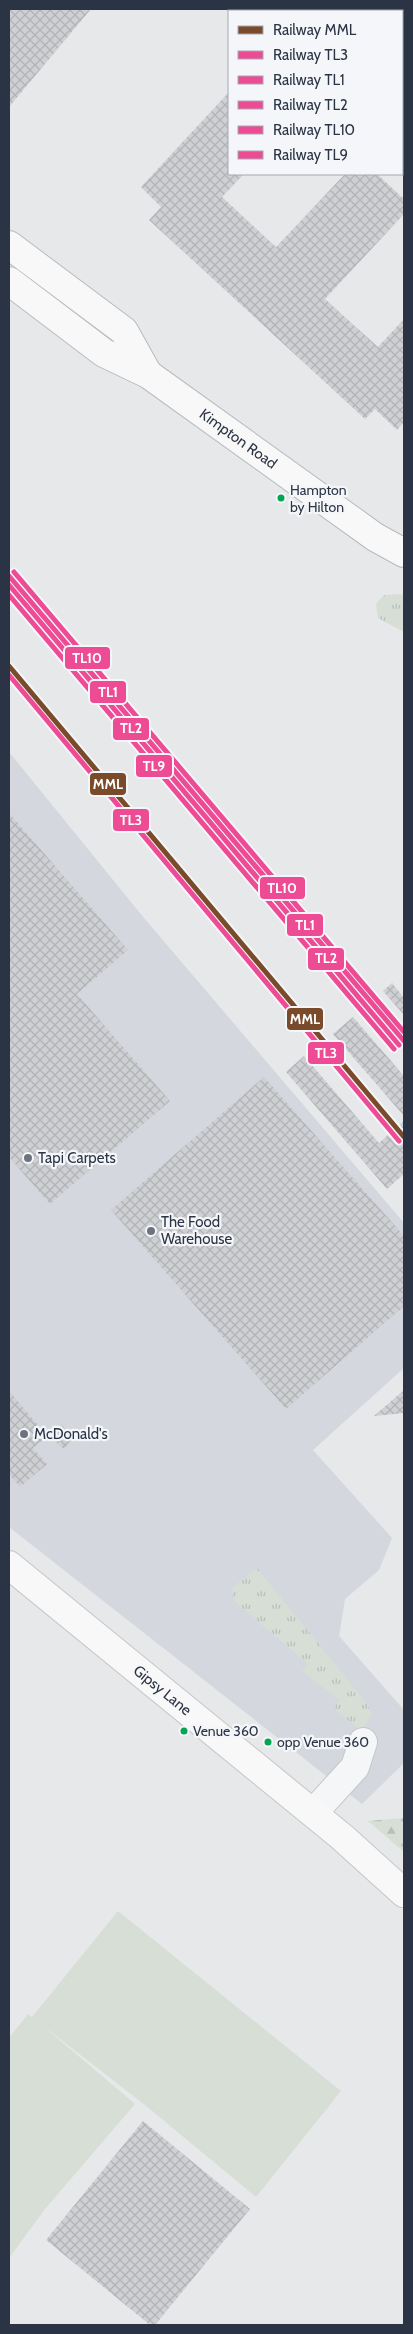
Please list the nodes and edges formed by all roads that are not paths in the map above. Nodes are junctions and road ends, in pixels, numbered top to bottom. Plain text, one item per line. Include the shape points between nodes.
1 (9, 245) edge
2 (9, 281) edge
3 (148, 374) junction
4 (404, 553) edge
5 (9, 1566) edge
6 (363, 1742) dead end
7 (313, 1813) junction
8 (404, 1893) edge

1 - 3 main road, Kimpton Road via 124,331
2 - 3 main road, Kimpton Road via 104,353
3 - 4 main road, Kimpton Road via 375,537
5 - 7 main road, Gipsy Lane
6 - 7 street via 355,1767
7 - 8 main road, Gipsy Lane

